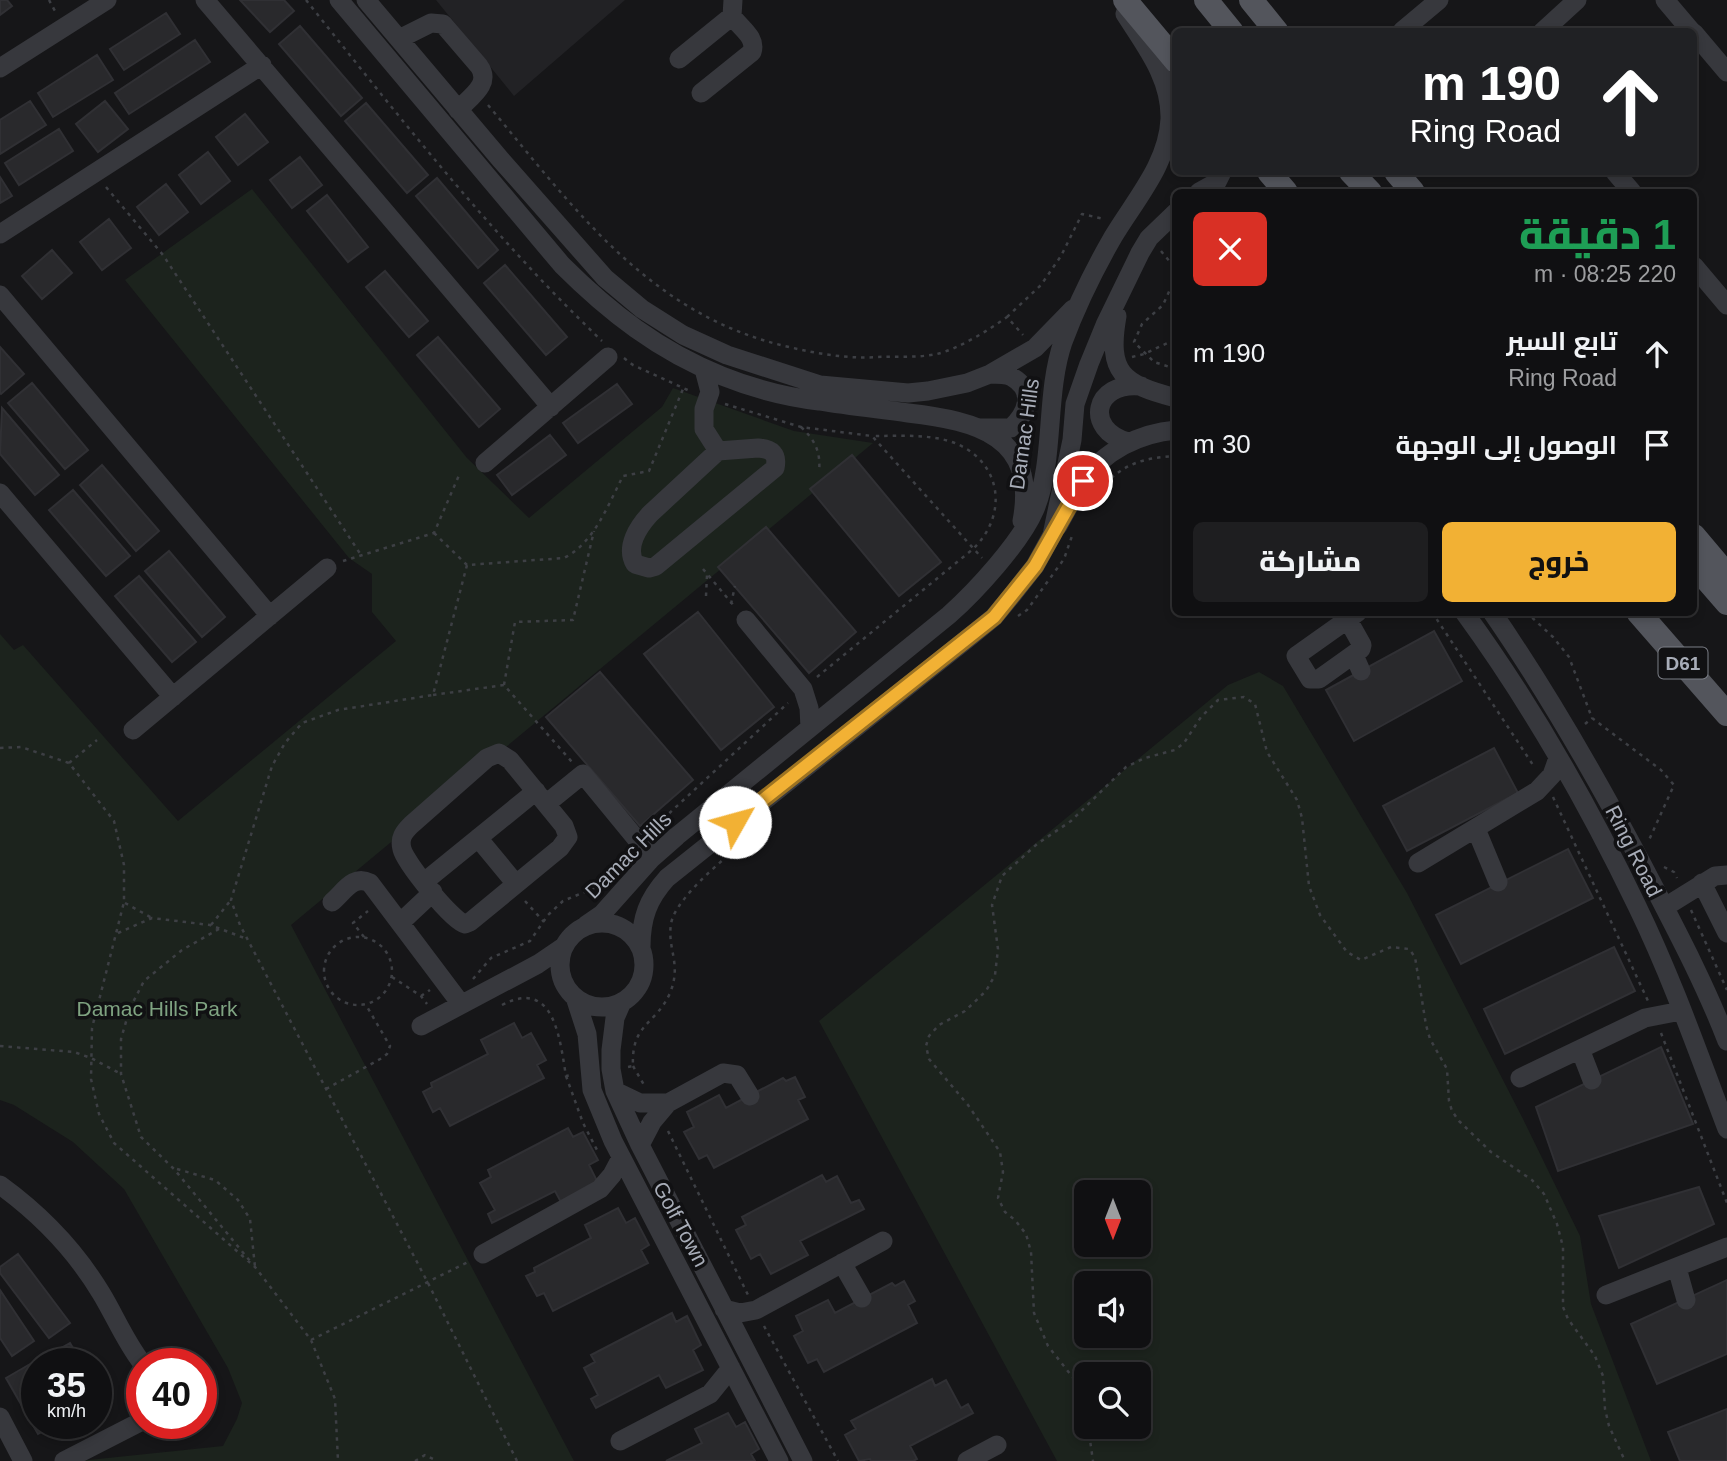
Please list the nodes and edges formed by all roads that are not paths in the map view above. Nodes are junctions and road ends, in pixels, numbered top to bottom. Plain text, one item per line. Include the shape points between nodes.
1 (107, 0) edge
2 (205, 0) edge
3 (339, 0) edge
4 (366, 0) edge
5 (1116, 0) edge
6 (1125, 0) edge
7 (1206, 0) edge
8 (1251, 0) edge
9 (1265, 0) edge
10 (1439, 0) edge
11 (1577, 0) edge
12 (1665, 0) edge
13 (733, 8) edge
14 (1229, 28) edge
15 (1275, 28) edge
16 (1286, 28) edge
17 (1406, 28) edge
18 (1546, 28) edge
19 (1690, 28) edge
20 (1697, 37) edge
21 (400, 39) junction
22 (1172, 56) edge
23 (679, 59) dead end
24 (262, 65) junction
25 (0, 68) edge
26 (1727, 72) edge
27 (701, 93) dead end
28 (458, 110) junction
29 (1172, 158) edge
30 (1220, 175) edge
31 (1272, 175) edge
32 (1354, 175) edge
33 (1399, 175) edge
34 (1618, 175) edge
35 (1204, 189) edge
36 (1283, 189) edge
37 (1367, 189) edge
38 (1410, 189) edge
39 (1629, 189) edge
40 (1172, 208) edge
41 (1127, 214) junction
42 (1172, 216) edge
43 (1154, 233) junction
44 (0, 234) edge
45 (1697, 270) edge
46 (1123, 288) junction
47 (0, 295) edge
48 (1083, 299) junction
49 (1727, 306) edge
50 (613, 353) road end
51 (704, 369) junction
52 (990, 374) junction
53 (734, 381) junction
54 (1145, 387) junction
55 (709, 395) junction
56 (1172, 397) edge
57 (551, 407) junction
58 (979, 428) junction
59 (1172, 430) edge
60 (1129, 442) junction
61 (718, 451) junction
62 (485, 463) dead end
63 (0, 493) edge
64 (1697, 525) edge
65 (1052, 536) junction
66 (1018, 538) junction
67 (1697, 540) edge
68 (1727, 560) edge
69 (327, 568) road end
70 (1697, 568) edge
71 (1727, 575) edge
72 (1727, 603) edge
73 (270, 615) junction
74 (1353, 616) edge
75 (1467, 616) edge
76 (1495, 616) edge
77 (1641, 616) edge
78 (746, 620) road end
79 (803, 689) junction
80 (173, 697) junction
81 (842, 702) junction
82 (1727, 714) edge
83 (810, 728) junction
84 (133, 730) dead end
85 (1558, 758) junction
86 (1576, 787) junction
87 (1544, 788) junction
88 (541, 798) junction
89 (1476, 828) junction
90 (478, 838) junction
91 (652, 858) junction
92 (1418, 863) dead end
93 (1727, 875) edge
94 (1498, 883) dead end
95 (1702, 883) junction
96 (514, 886) junction
97 (428, 887) junction
98 (338, 897) dead end
99 (1665, 907) junction
100 (400, 923) junction
101 (586, 925) junction
102 (1727, 933) edge
103 (563, 947) junction
104 (641, 947) junction
105 (511, 978) junction
106 (1669, 982) junction
107 (569, 990) junction
108 (467, 1001) junction
109 (622, 1002) junction
110 (1681, 1011) junction
111 (1650, 1015) junction
112 (429, 1022) road end
113 (1725, 1032) edge
114 (1580, 1049) junction
115 (1520, 1078) dead end
116 (1592, 1080) dead end
117 (615, 1091) junction
118 (750, 1096) dead end
119 (1722, 1102) edge
120 (664, 1108) junction
121 (1727, 1129) edge
122 (640, 1145) junction
123 (621, 1158) junction
124 (0, 1185) edge
125 (600, 1189) junction
126 (638, 1189) junction
127 (883, 1241) dead end
128 (1727, 1247) edge
129 (483, 1254) road end
130 (842, 1263) junction
131 (1677, 1268) junction
132 (1606, 1295) dead end
133 (862, 1298) dead end
134 (1686, 1300) dead end
135 (724, 1310) junction
136 (756, 1311) junction
137 (741, 1342) junction
138 (130, 1348) edge
139 (731, 1367) junction
140 (743, 1392) junction
141 (710, 1394) junction
142 (0, 1417) edge
143 (126, 1429) edge
144 (620, 1441) dead end
145 (997, 1445) dead end
146 (23, 1461) edge
147 (64, 1461) edge
148 (779, 1461) edge
149 (803, 1461) edge
150 (967, 1461) edge

1 - 25 street
2 - 24 street
3 - 51 street via 562,265 635,330
4 - 21 street
5 - 41 street, Damac Hills via 1160,71 1170,120 1163,153
6 - 22 main road
7 - 14 main road
8 - 15 main road
9 - 16 street
10 - 17 street
11 - 18 street
12 - 19 street
13 - 23 street
13 - 27 street via 753,40 752,52
20 - 26 street
21 - 28 street
21 - 28 street via 431,23 443,24 483,72 482,85
24 - 44 street
24 - 57 street
28 - 52 street via 605,278 683,335 727,355 820,385 908,393 967,383
29 - 41 street
30 - 35 street
31 - 36 main road
32 - 37 main road
33 - 38 main road
34 - 39 street
40 - 43 street
41 - 48 street, Damac Hills
42 - 43 street, Damac Hills
43 - 46 street, Damac Hills
45 - 49 street
46 - 54 street via 1113,342 1115,360 1120,372
46 - 65 street, Damac Hills via 1075,404
47 - 73 street
48 - 52 street via 1035,348
48 - 66 street, Damac Hills via 1058,358 1035,509
50 - 57 street
51 - 53 street
51 - 55 street
52 - 58 street via 1011,376 1023,387 1028,401 1023,417 1011,428
53 - 55 street
53 - 58 street via 769,392 926,414
54 - 56 street
54 - 60 street via 1119,387 1101,405 1106,430
55 - 61 street via 704,429
57 - 62 street
58 - 66 street via 1012,452 1020,469 1025,505
59 - 60 street
60 - 65 street via 1083,481
61 - 61 street via 641,524 631,551 635,564 656,566 775,468 777,460 768,448
63 - 80 street
64 - 68 street
65 - 104 street, Damac Hills via 1035,566 994,617 667,878 645,909
66 - 81 street, Damac Hills via 974,592
67 - 71 main road
69 - 73 street
70 - 72 main road
73 - 80 street
74 - 74 street via 1296,656 1310,679 1358,663 1362,645
75 - 85 street, Ring Road via 1502,664
76 - 99 street, Ring Road via 1564,721
77 - 82 main road, D61
78 - 79 street
79 - 81 street
79 - 83 street
80 - 84 street
81 - 83 street, Damac Hills
83 - 91 street, Damac Hills
85 - 86 street, Ring Road
85 - 87 street
86 - 87 street
86 - 106 street, Ring Road via 1638,908
87 - 89 street
88 - 90 street
88 - 91 street via 583,774
88 - 96 street via 568,831 568,838
88 - 97 street via 506,755 492,754 404,832 402,852
89 - 92 street
89 - 94 street
90 - 96 street
90 - 97 street
91 - 101 street, Damac Hills via 602,914
93 - 95 street
95 - 99 street
95 - 102 street
96 - 97 street via 465,924 455,919
97 - 100 street
98 - 100 street via 352,883 364,880
99 - 113 street, Ring Road
100 - 108 street
101 - 103 street
101 - 104 street via 618,925
103 - 105 street
103 - 107 street via 560,972
104 - 109 street via 642,978
105 - 107 street via 538,978
105 - 108 street
106 - 110 street, Ring Road
106 - 111 street
107 - 109 street via 597,1007
107 - 123 street, Golf Town via 587,1034 597,1104
108 - 112 street
109 - 117 street, Golf Town via 615,1018 611,1069
110 - 111 street
110 - 119 street, Ring Road
111 - 114 street
114 - 115 street
114 - 116 street
117 - 120 street
117 - 122 street, Golf Town
118 - 120 street via 740,1078 728,1072
119 - 121 street, Ring Road
120 - 122 street
122 - 135 street, Golf Town
123 - 125 street
123 - 126 street, Golf Town
124 - 138 street via 72,1252 100,1291
125 - 126 street
125 - 129 street
126 - 139 street, Golf Town
127 - 130 street
128 - 131 street
130 - 133 street
130 - 136 street
131 - 132 street
131 - 134 street
135 - 136 street
135 - 137 street, Golf Town
136 - 137 street
137 - 149 street, Golf Town
139 - 140 street, Golf Town
139 - 141 street
140 - 141 street
140 - 148 street, Golf Town
141 - 144 street
142 - 146 street
143 - 147 street
145 - 150 street

